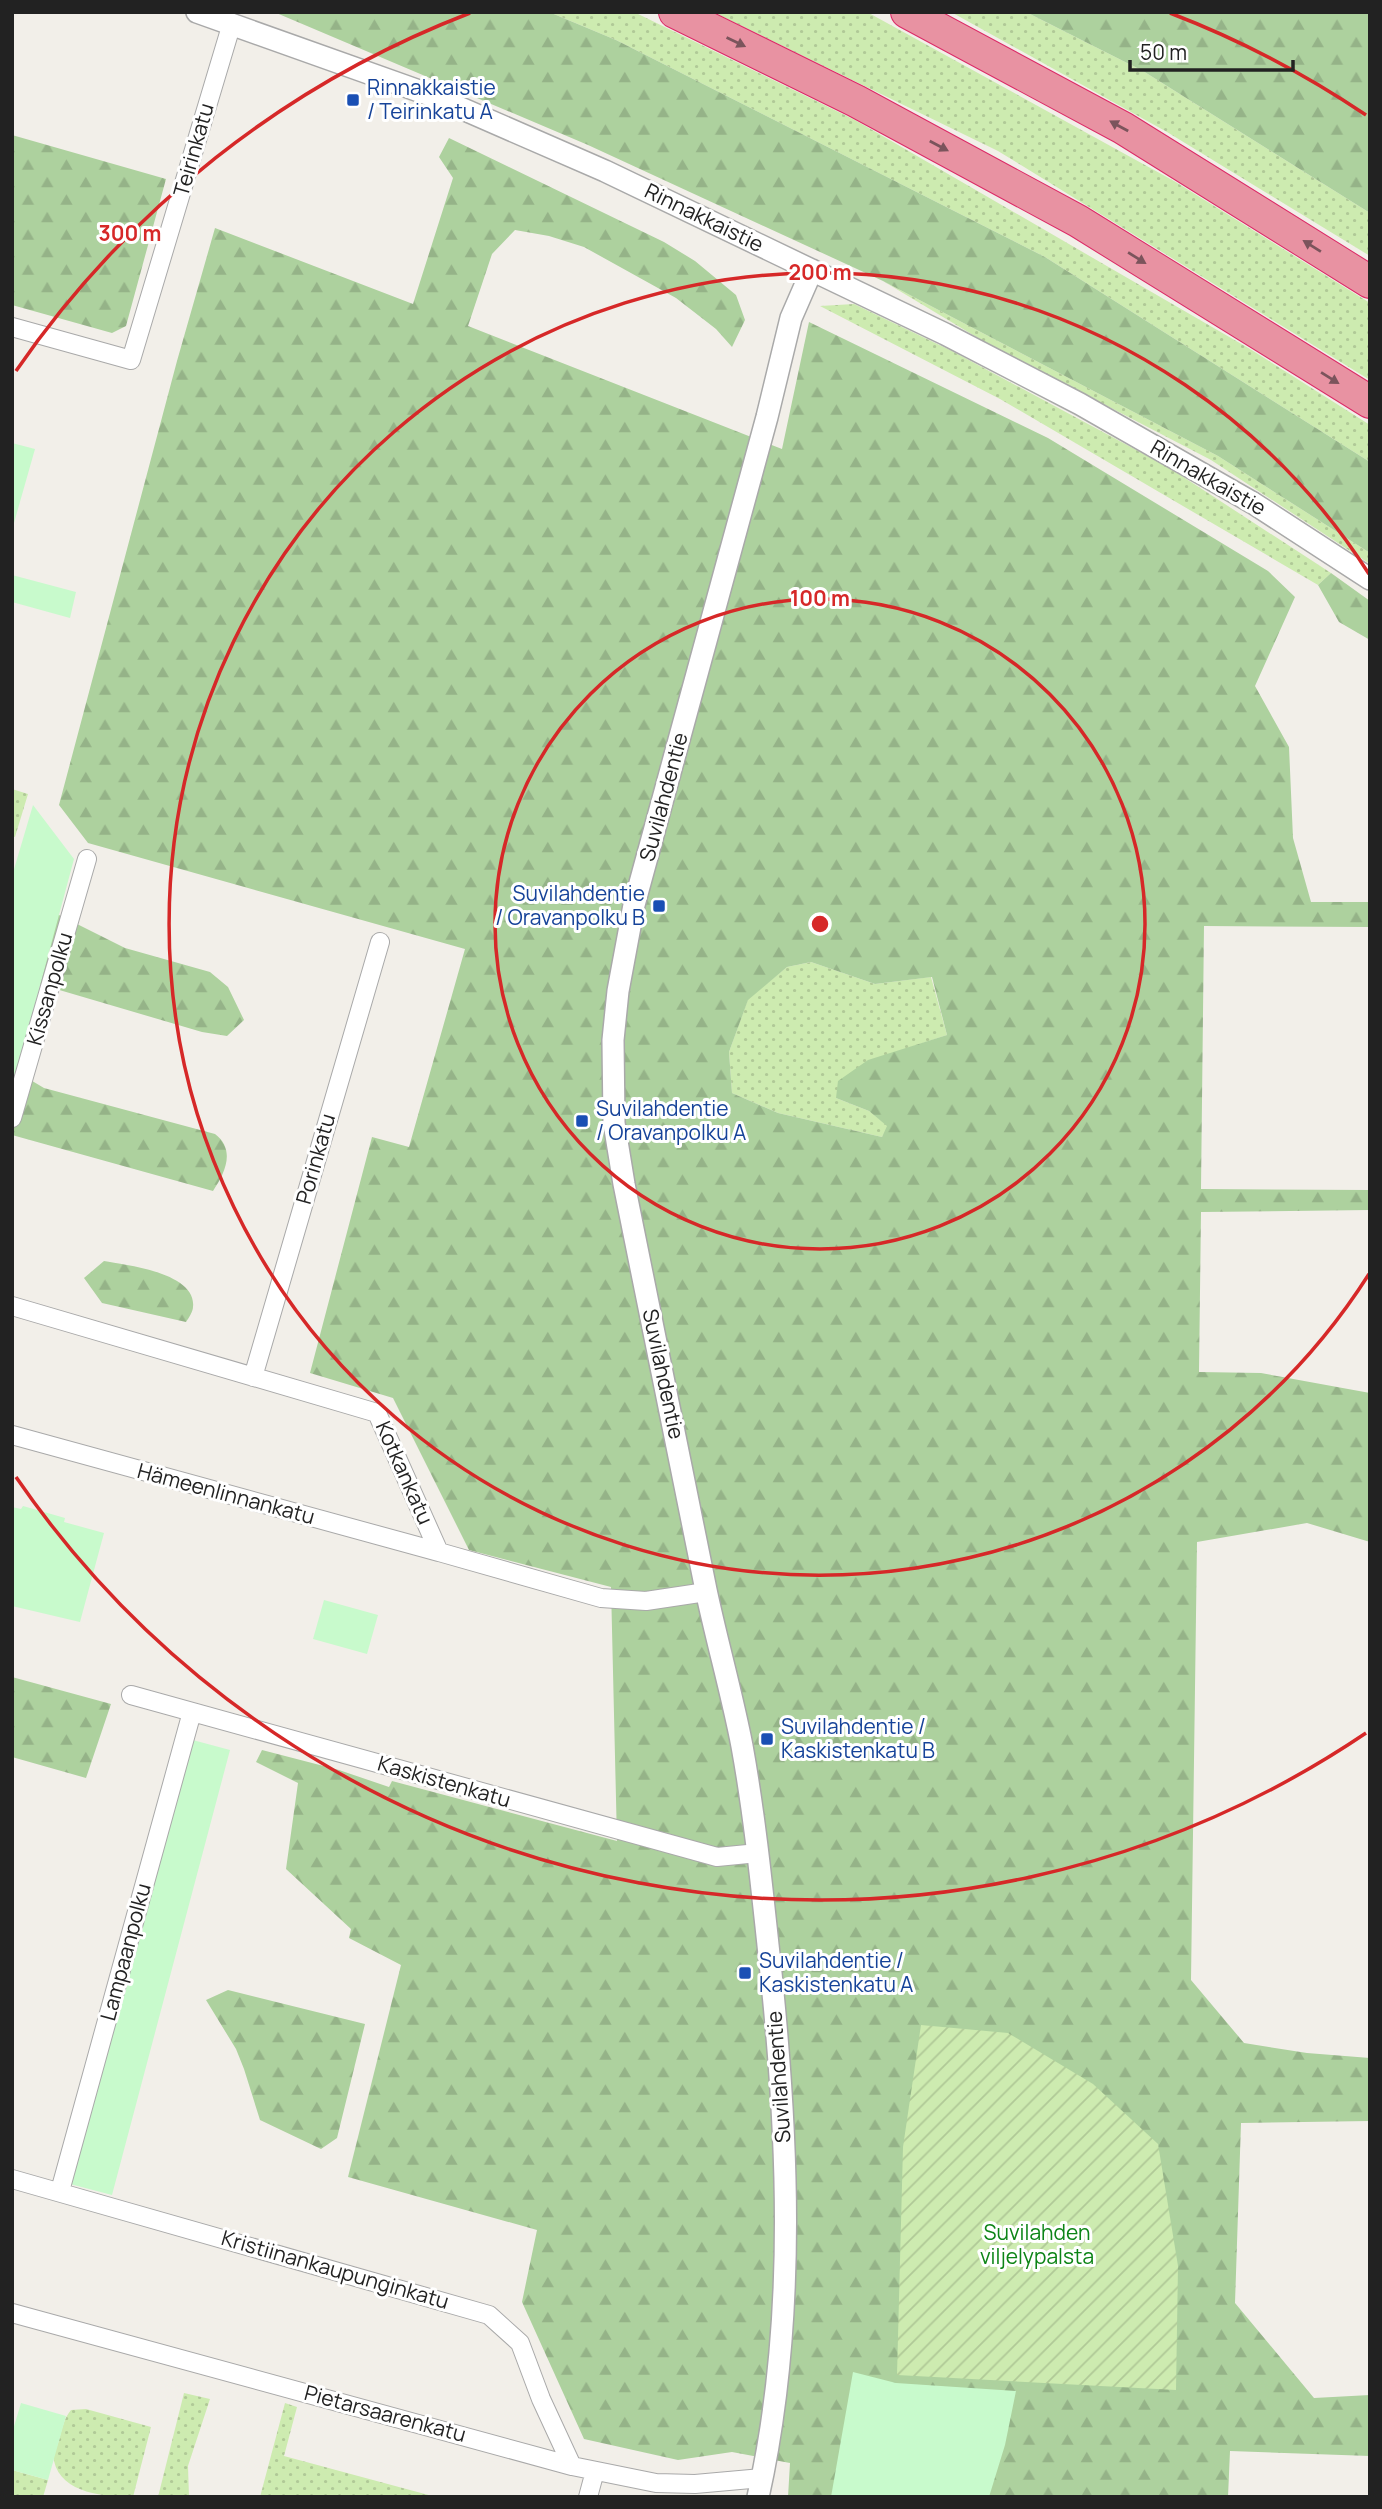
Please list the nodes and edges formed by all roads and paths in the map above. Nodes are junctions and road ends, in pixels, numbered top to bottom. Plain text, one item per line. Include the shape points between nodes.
1 (197, 12) edge
2 (675, 12) edge
3 (907, 12) edge
4 (232, 23) junction
5 (812, 270) junction
6 (1370, 282) edge
7 (12, 327) edge
8 (1370, 402) edge
9 (1370, 579) edge
10 (87, 859) dead end
11 (380, 942) dead end
12 (12, 1118) edge
13 (12, 1306) edge
14 (253, 1377) junction
15 (12, 1435) edge
16 (439, 1552) junction
17 (706, 1592) junction
18 (131, 1695) dead end
19 (192, 1712) junction
20 (758, 1853) junction
21 (12, 2179) edge
22 (60, 2191) junction
23 (12, 2313) edge
24 (572, 2466) junction
25 (595, 2471) junction
26 (760, 2487) edge
27 (588, 2497) edge

1 - 4 street, Rinnakkaistie
2 -> 8 highway via 856,101 1078,221
6 -> 3 highway via 1123,128
4 - 5 street, Rinnakkaistie via 432,96 605,171
4 - 7 street, Teirinkatu via 131,360
5 - 9 street, Rinnakkaistie via 1080,404 1253,503
5 - 17 street, Suvilahdentie via 791,318 634,905 613,1040 614,1123 624,1184
10 - 12 street, Kissanpolku
11 - 14 street, Porinkatu
13 - 14 street, Kotkankatu
14 - 16 street, Kotkankatu via 377,1413
15 - 16 street, Hämeenlinnankatu
16 - 17 street via 601,1598 646,1601
17 - 20 street, Suvilahdentie via 742,1746
18 - 19 street, Kaskistenkatu
19 - 20 street, Kaskistenkatu via 717,1857
19 - 22 street, Lampaanpolku
20 - 26 street, Suvilahdentie via 784,2135 782,2342
21 - 22 street, Kristiinankaupunginkatu
22 - 24 street, Kristiinankaupunginkatu via 489,2315 520,2343
23 - 24 street, Pietarsaarenkatu
24 - 25 street, Pietarsaarenkatu
25 - 26 street, Pietarsaarenkatu via 656,2483
25 - 27 street

